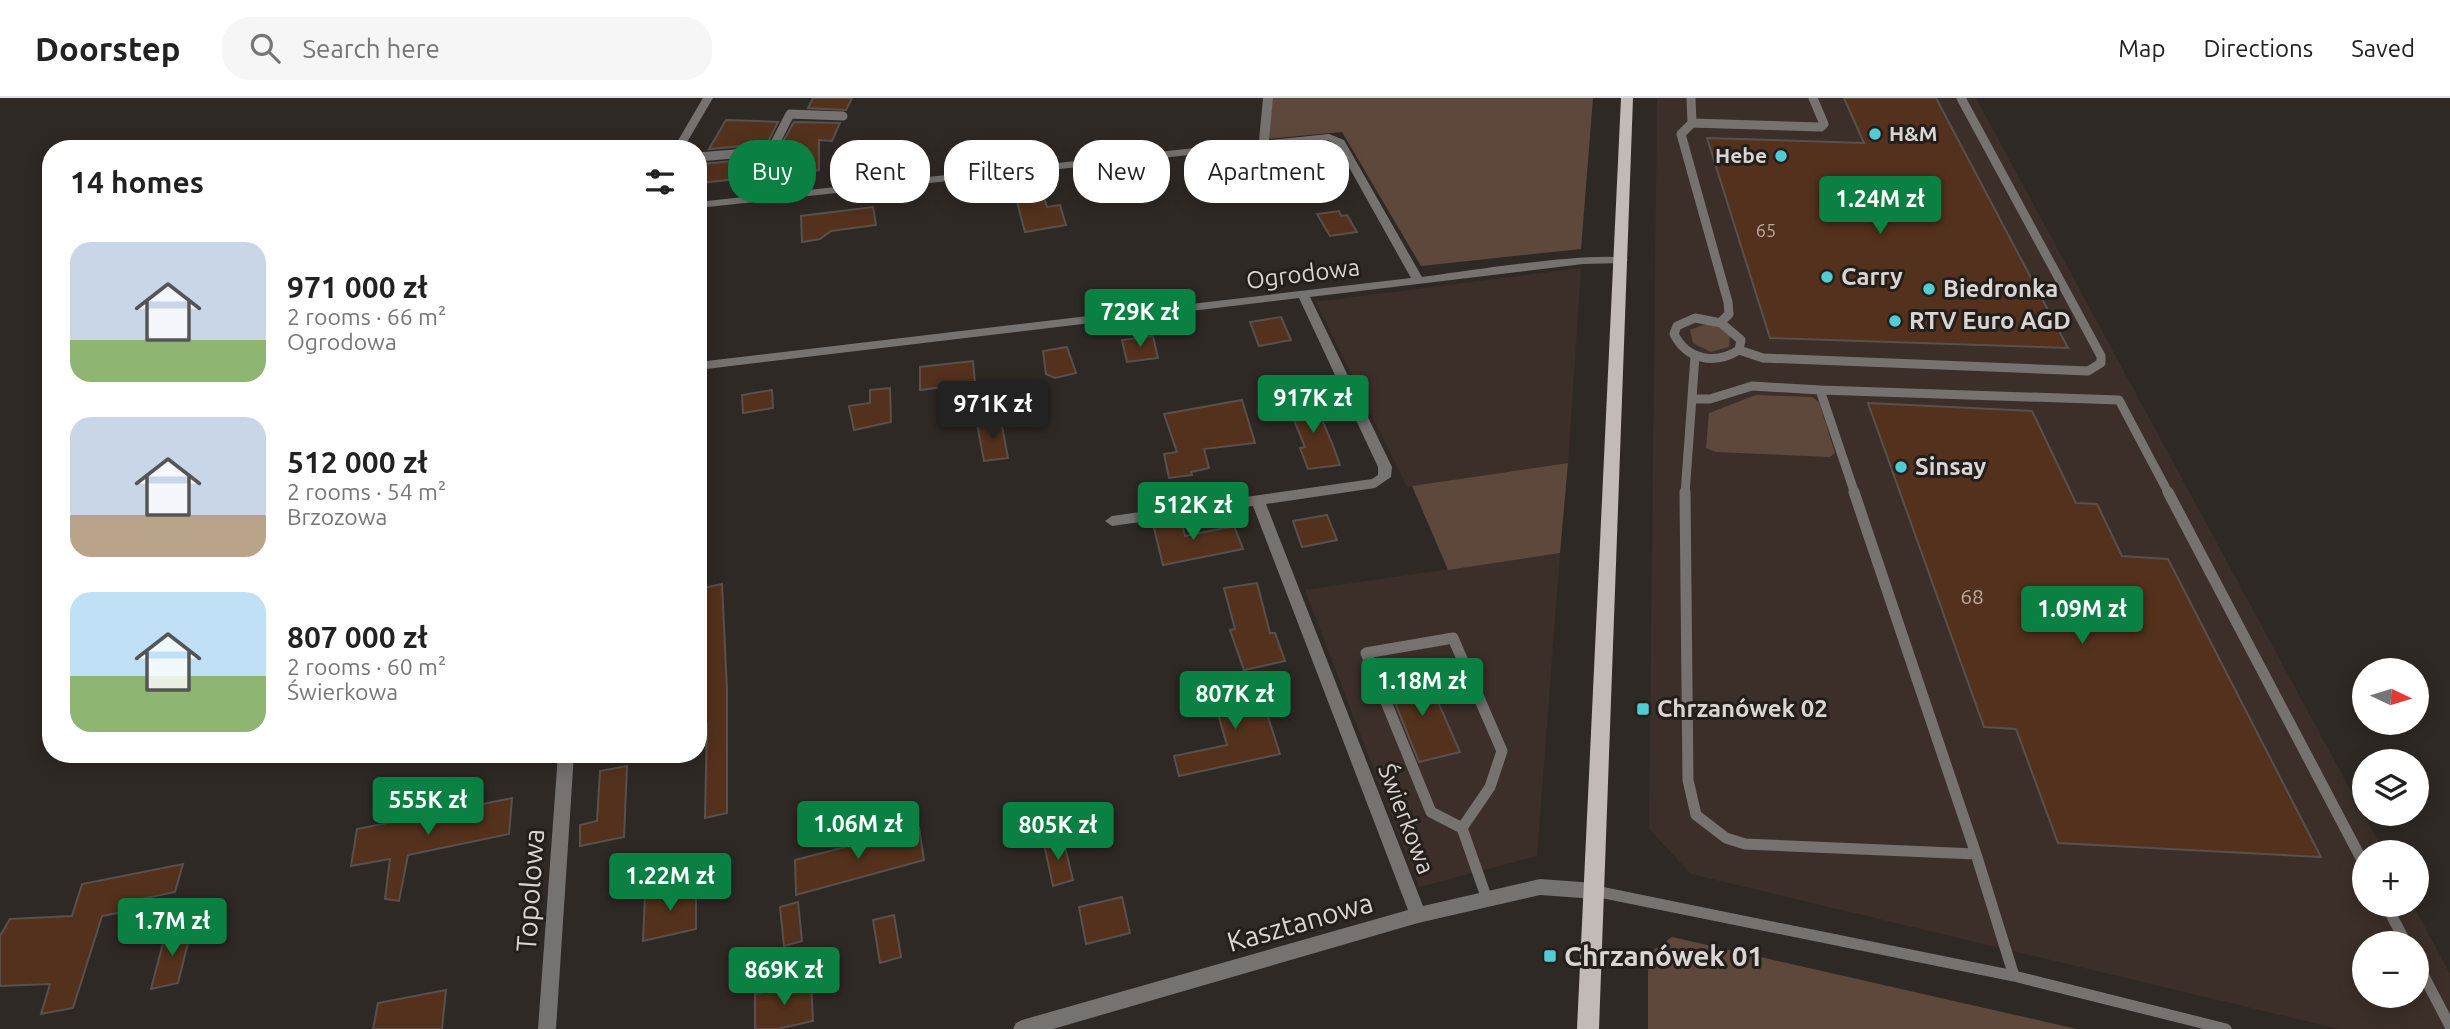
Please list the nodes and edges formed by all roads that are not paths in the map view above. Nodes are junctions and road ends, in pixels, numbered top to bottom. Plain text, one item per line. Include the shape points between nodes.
1 (708, 98) edge
2 (1268, 98) edge
3 (1627, 98) edge
4 (1692, 98) edge
5 (1813, 98) edge
6 (1961, 98) edge
7 (843, 116) dead end
8 (1692, 123) junction
9 (683, 140) edge
10 (1264, 140) edge
11 (1301, 140) edge
12 (1336, 140) edge
13 (1184, 153) edge
14 (707, 156) edge
15 (1349, 158) edge
16 (707, 204) edge
17 (1622, 260) junction
18 (1419, 282) junction
19 (1303, 295) junction
20 (1721, 322) junction
21 (1739, 350) junction
22 (1695, 356) junction
23 (707, 365) edge
24 (1820, 390) junction
25 (1692, 399) junction
26 (1257, 499) junction
27 (1112, 520) dead end
28 (565, 763) edge
29 (1462, 828) junction
30 (2352, 841) edge
31 (1976, 854) junction
32 (1595, 891) junction
33 (1487, 899) junction
34 (1418, 915) junction
35 (2014, 975) junction
36 (2429, 986) edge
37 (2450, 1026) edge
38 (547, 1029) edge
39 (1022, 1029) edge
40 (1588, 1029) edge
41 (2226, 1029) edge

1 - 9 street
2 - 10 street
3 - 17 main road
4 - 8 lane
5 - 8 lane via 1824,124 1821,127
6 - 21 lane via 2101,363 2088,371 1763,358
7 - 14 lane via 790,114 771,150
8 - 20 lane via 1681,134 1728,302 1729,314
11 - 12 street
13 - 16 street
15 - 18 street
17 - 18 street, Ogrodowa
17 - 32 main road
18 - 19 street, Ogrodowa
19 - 23 street, Ogrodowa
19 - 26 street via 1385,467 1384,477 1375,483
20 - 21 lane via 1741,340
20 - 22 lane via 1695,318 1677,326 1677,342
21 - 22 lane via 1721,359
22 - 25 lane
24 - 25 lane via 1752,386 1710,399
24 - 30 lane via 2119,400
24 - 31 lane
25 - 31 lane via 1685,498 1688,780 1696,815 1726,838 1745,844
26 - 27 street
26 - 34 street, Świerkowa
28 - 38 street, Topolowa
29 - 29 lane via 1490,787 1502,751 1453,638 1366,653 1431,812
29 - 33 lane
31 - 35 lane
32 - 33 street, Kasztanowa via 1540,887
32 - 35 lane
32 - 40 main road
33 - 34 street, Kasztanowa
34 - 39 street, Kasztanowa
35 - 41 lane
36 - 37 lane

